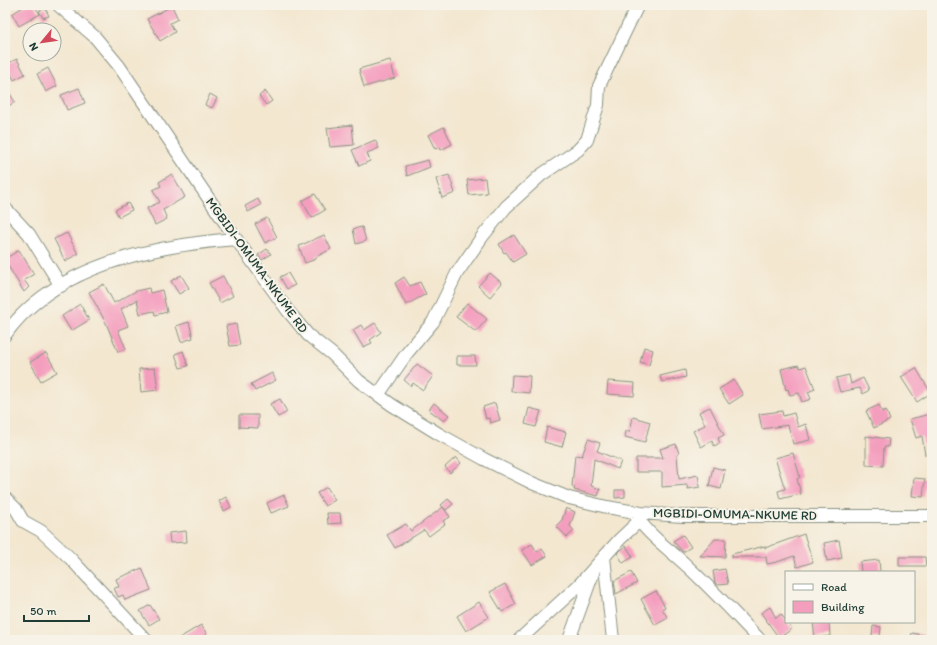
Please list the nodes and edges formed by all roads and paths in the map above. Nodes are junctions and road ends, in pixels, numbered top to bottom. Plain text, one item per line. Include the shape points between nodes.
1 (58, 5) edge
2 (638, 5) edge
3 (5, 208) edge
4 (236, 239) junction
5 (61, 286) junction
6 (5, 335) edge
7 (378, 395) junction
8 (5, 498) edge
9 (636, 516) junction
10 (932, 516) edge
11 (604, 557) junction
12 (595, 568) junction
13 (146, 640) edge
14 (519, 640) edge
15 (569, 640) edge
16 (613, 640) edge
17 (760, 640) edge

1 - 4 street, MGBIDI-OMUMA-NKUME RD via 95,38 119,66
2 - 7 street via 599,86 598,105 587,140 506,207 457,273 433,322 407,353
3 - 5 street via 29,234
4 - 5 street via 127,256 89,270
4 - 7 street, MGBIDI-OMUMA-NKUME RD via 308,335
5 - 6 street via 32,304
7 - 9 street, MGBIDI-OMUMA-NKUME RD via 446,438 532,483 569,498
8 - 13 street via 23,521 41,531 70,558
9 - 10 street, MGBIDI-OMUMA-NKUME RD
9 - 11 street
9 - 17 street via 652,536 724,601
11 - 12 street
11 - 16 street
12 - 14 street
12 - 15 street

